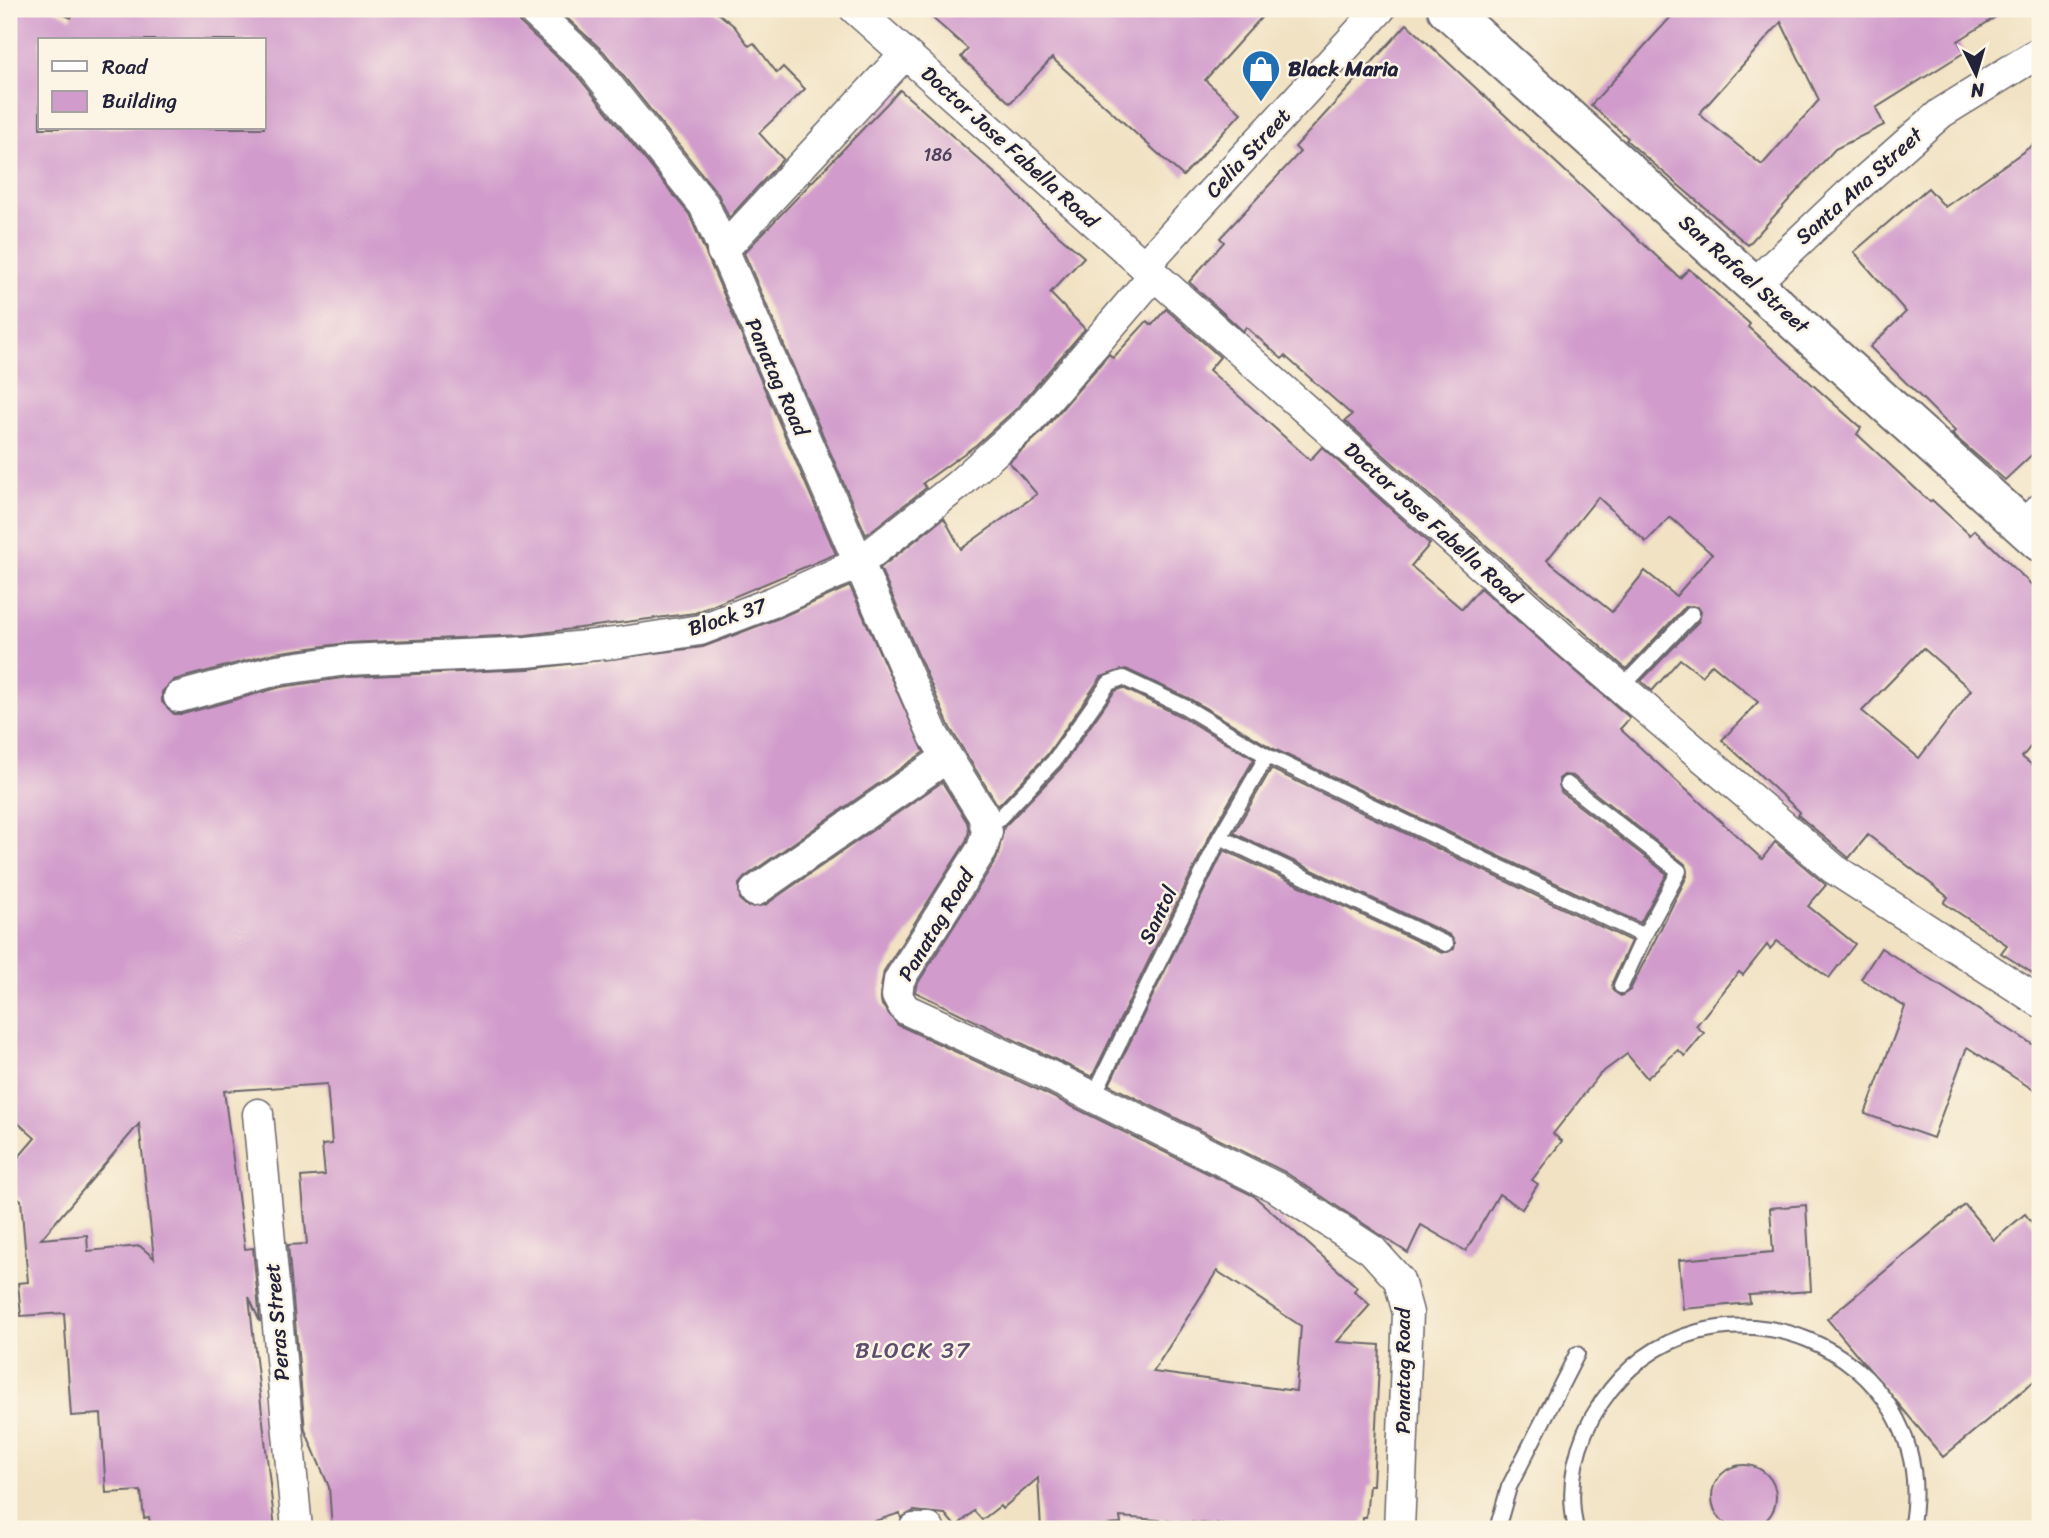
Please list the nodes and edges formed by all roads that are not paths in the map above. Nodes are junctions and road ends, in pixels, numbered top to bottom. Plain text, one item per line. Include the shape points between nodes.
1 (531, 9) edge
2 (855, 9) edge
3 (1380, 9) edge
4 (1447, 9) edge
5 (2040, 52) edge
6 (905, 54) junction
7 (722, 251) junction
8 (1149, 271) junction
9 (1755, 283) junction
10 (2034, 526) edge
11 (859, 563) junction
12 (1692, 614) dead end
13 (1621, 688) junction
14 (179, 697) dead end
15 (1267, 756) junction
16 (946, 758) junction
17 (1567, 784) dead end
18 (987, 832) junction
19 (1220, 837) junction
20 (755, 891) dead end
21 (1644, 936) junction
22 (1446, 944) dead end
23 (1621, 986) dead end
24 (2040, 1002) edge
25 (1093, 1097) junction
26 (258, 1114) dead end
27 (1577, 1354) dead end
28 (298, 1529) edge
29 (914, 1529) edge
30 (921, 1529) edge
31 (929, 1529) edge
32 (1399, 1529) edge
33 (1497, 1529) edge
34 (1576, 1529) edge
35 (1911, 1529) edge

1 - 7 street, Panatag Road via 590,63 704,205
2 - 6 street, Doctor Jose Fabella Road
3 - 8 street, Celia Street
4 - 9 street, San Rafael Street
5 - 9 street, Santa Ana Street via 1941,113
6 - 7 street
6 - 8 street, Doctor Jose Fabella Road
7 - 11 street, Panatag Road
8 - 11 street, Block 37 via 1029,421 958,485
8 - 13 street, Doctor Jose Fabella Road via 1483,557
9 - 10 street, San Rafael Street
11 - 14 street, Block 37 via 700,629 527,652 347,660 277,670
11 - 16 street, Panatag Road
12 - 13 lane
13 - 24 street, Doctor Jose Fabella Road via 1834,869
15 - 18 lane via 1144,686 1115,678 1054,761
15 - 19 lane, Santol
15 - 21 lane
16 - 18 street, Panatag Road via 983,815
16 - 20 street
17 - 21 lane via 1679,871
18 - 25 street, Panatag Road via 982,849 899,980 897,996 905,1009
19 - 22 lane
19 - 25 lane, Santol
21 - 23 lane
25 - 32 street, Panatag Road via 1277,1188 1372,1250 1399,1280 1408,1313
26 - 28 street, Peras Street
27 - 33 lane via 1510,1487
29 - 30 street
30 - 31 street
34 - 35 lane via 1574,1465 1589,1421 1615,1382 1651,1352 1693,1332 1740,1325 1787,1330 1830,1348 1867,1377 1895,1414 1912,1458 1916,1504

